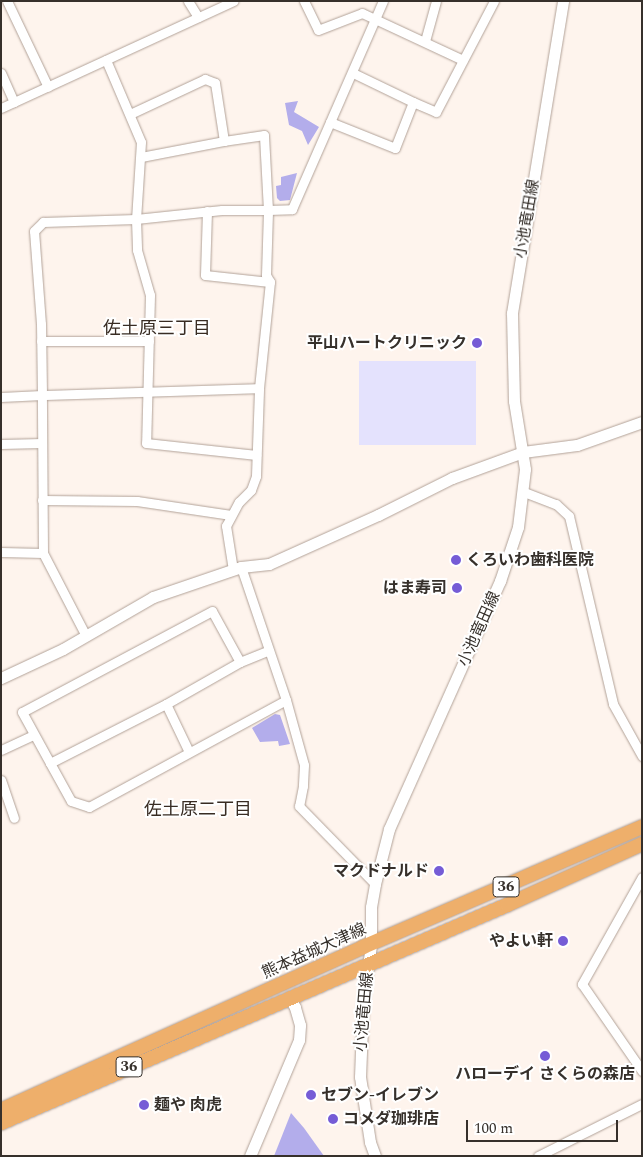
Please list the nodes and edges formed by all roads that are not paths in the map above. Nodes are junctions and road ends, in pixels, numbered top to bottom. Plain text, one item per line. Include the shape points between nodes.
1 (7, 1) edge
2 (188, 1) edge
3 (234, 1) edge
4 (304, 1) edge
5 (383, 1) edge
6 (436, 1) edge
7 (494, 1) edge
8 (563, 1) edge
9 (198, 17) junction
10 (376, 20) junction
11 (425, 41) junction
12 (106, 60) junction
13 (463, 60) junction
14 (1, 73) edge
15 (353, 73) junction
16 (48, 87) junction
17 (14, 102) junction
18 (413, 102) junction
19 (1, 108) edge
20 (130, 114) junction
21 (330, 122) junction
22 (224, 141) junction
23 (142, 157) junction
24 (268, 210) junction
25 (207, 211) junction
26 (136, 219) junction
27 (270, 282) junction
28 (41, 341) junction
29 (149, 341) junction
30 (259, 388) junction
31 (147, 392) junction
32 (42, 395) junction
33 (1, 397) edge
34 (642, 422) edge
35 (42, 443) junction
36 (1, 444) edge
37 (522, 452) junction
38 (256, 455) junction
39 (524, 492) junction
40 (42, 500) junction
41 (231, 514) junction
42 (1, 552) edge
43 (43, 553) junction
44 (237, 569) junction
45 (86, 636) junction
46 (269, 650) junction
47 (240, 662) junction
48 (1, 678) edge
49 (286, 700) junction
50 (166, 704) junction
51 (33, 734) junction
52 (1, 750) edge
53 (188, 752) junction
54 (642, 756) edge
55 (50, 763) junction
56 (1, 780) edge
57 (14, 818) dead end
58 (642, 827) edge
59 (642, 844) edge
60 (642, 877) edge
61 (375, 884) junction
62 (370, 945) junction
63 (368, 964) junction
64 (288, 998) junction
65 (642, 1071) edge
66 (642, 1104) edge
67 (1, 1110) edge
68 (1, 1123) edge
69 (250, 1156) edge
70 (375, 1156) edge
71 (538, 1156) edge

1 - 16 street
2 - 9 street
3 - 9 street
4 - 10 street via 318,30 362,12
5 - 10 street
6 - 11 street
7 - 13 street
8 - 37 main road, 小池竜田線 via 512,313 514,401
9 - 12 street
10 - 11 street
10 - 15 street
11 - 13 street
12 - 16 street
12 - 20 street
13 - 18 street via 436,112
14 - 17 street
15 - 18 street
15 - 21 street
16 - 17 street
17 - 19 street
18 - 21 street via 395,148
20 - 22 street via 205,79 214,83
20 - 23 street via 141,142
21 - 24 street via 292,209
22 - 23 street
22 - 24 street via 264,135
23 - 26 street
24 - 25 street
24 - 27 street via 266,275
25 - 26 street
25 - 27 street via 205,275
26 - 28 street via 43,222 34,231
26 - 29 street via 137,250 150,295
27 - 30 street
28 - 29 street
28 - 32 street
29 - 31 street
30 - 31 street
30 - 38 street
31 - 32 street
31 - 38 street via 146,443
32 - 33 street
32 - 35 street
34 - 37 main road via 577,445
35 - 36 street
35 - 40 street
37 - 39 main road, 小池竜田線
37 - 44 main road via 452,478 268,564
38 - 41 street via 256,476 251,490
39 - 54 street via 556,504 569,516 613,704
39 - 61 main road, 小池竜田線 via 518,527 500,581 389,829
40 - 41 street via 137,501
40 - 43 street
41 - 44 street via 226,526
42 - 43 street
43 - 45 street
44 - 45 main road via 153,597
44 - 46 street
45 - 48 main road
46 - 47 street
46 - 49 street
47 - 50 street
47 - 51 street via 212,611 22,712
49 - 53 street
49 - 61 street via 304,765 299,806
50 - 53 street
50 - 55 street
51 - 52 street
51 - 55 street
53 - 55 street via 89,807 71,801
56 - 57 street
58 - 62 main road, 熊本益城大津線 / 36
59 - 63 main road, 熊本益城大津線 / 36
60 - 65 street via 582,984
61 - 62 main road, 小池竜田線
62 - 63 main road, 小池竜田線
62 - 67 main road, 熊本益城大津線 / 36
63 - 64 main road, 熊本益城大津線 / 36
63 - 70 main road, 小池竜田線 via 362,1002 360,1077
64 - 68 main road, 熊本益城大津線 / 36
64 - 69 main road via 298,1016 299,1040
66 - 71 street

